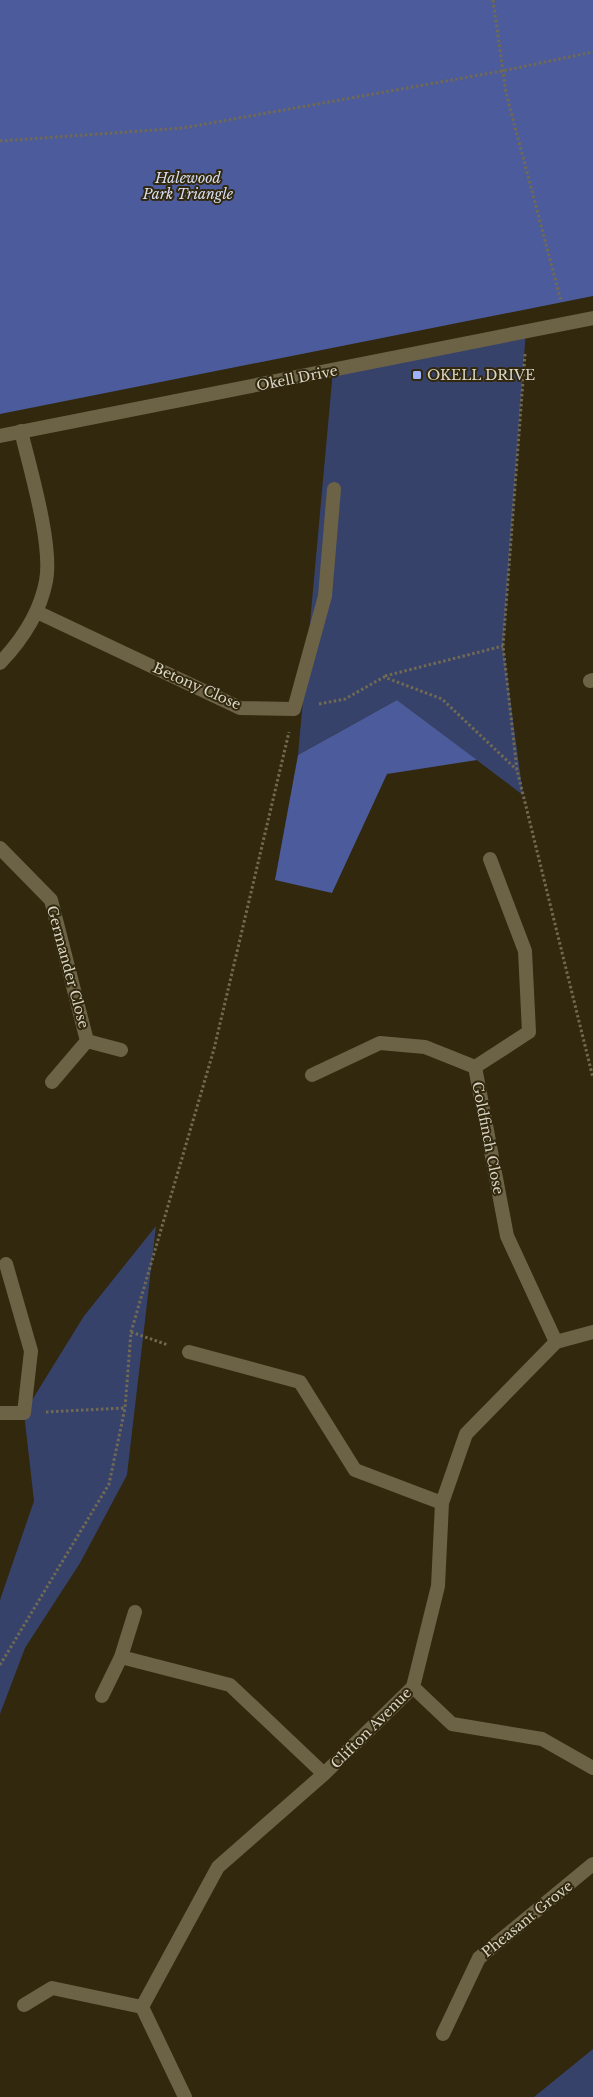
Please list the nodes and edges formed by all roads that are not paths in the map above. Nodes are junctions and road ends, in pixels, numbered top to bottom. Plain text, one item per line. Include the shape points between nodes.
1 (593, 318) edge
2 (22, 431) junction
3 (0, 436) edge
4 (334, 488) dead end
5 (37, 612) junction
6 (0, 663) edge
7 (0, 848) edge
8 (490, 859) dead end
9 (87, 1041) junction
10 (121, 1050) dead end
11 (475, 1067) junction
12 (312, 1075) dead end
13 (52, 1082) dead end
14 (6, 1264) dead end
15 (593, 1332) edge
16 (556, 1342) junction
17 (189, 1352) road end
18 (0, 1413) edge
19 (442, 1503) junction
20 (135, 1612) dead end
21 (121, 1657) junction
22 (414, 1687) junction
23 (102, 1696) dead end
24 (593, 1768) edge
25 (324, 1774) junction
26 (593, 1864) edge
27 (24, 2005) dead end
28 (142, 2007) junction
29 (443, 2034) dead end
30 (184, 2097) edge

1 - 2 street, Okell Drive
2 - 3 street, Okell Drive
2 - 5 street via 46,548 46,580
4 - 5 street, Betony Close via 325,596 294,709 240,708
5 - 6 street via 18,644
7 - 9 street, Germander Close via 51,900
8 - 11 street via 526,951 529,1032
9 - 10 street, Germander Close
9 - 13 street
11 - 12 street, Goldfinch Close via 425,1047 380,1043
11 - 16 street, Goldfinch Close via 507,1236
14 - 18 street via 31,1351 24,1413
15 - 16 street
16 - 19 street, Clifton Avenue via 466,1434
17 - 19 street via 300,1382 356,1470
19 - 22 street, Clifton Avenue via 438,1586
20 - 21 street
21 - 23 street
21 - 25 street via 230,1685
22 - 24 street via 452,1724 542,1739
22 - 25 street, Clifton Avenue
25 - 28 street, Clifton Avenue via 218,1867
26 - 29 street, Pheasant Grove via 479,1958
27 - 28 street via 52,1988
28 - 30 street

